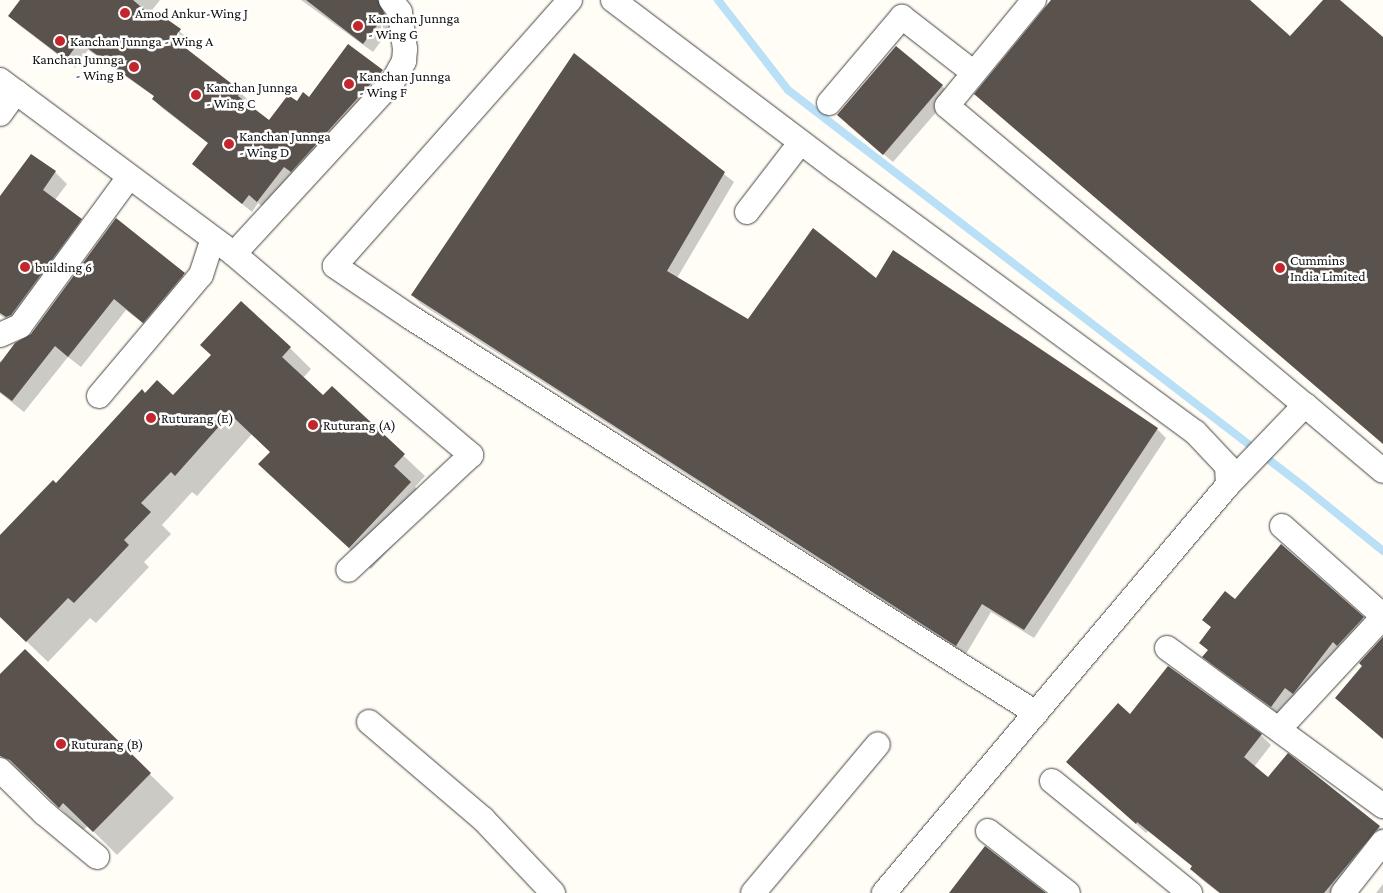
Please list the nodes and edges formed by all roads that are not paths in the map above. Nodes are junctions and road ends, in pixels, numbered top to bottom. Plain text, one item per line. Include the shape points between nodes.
1 (391, 0) edge
2 (570, 0) edge
3 (613, 0) edge
4 (1034, 0) edge
5 (974, 73) junction
6 (8, 86) edge
7 (829, 103) dead end
8 (0, 114) edge
9 (802, 142) junction
10 (130, 177) junction
11 (747, 212) dead end
12 (213, 239) junction
13 (234, 254) junction
14 (0, 335) edge
15 (99, 396) dead end
16 (1305, 405) junction
17 (1383, 471) edge
18 (1228, 485) junction
19 (1282, 526) dead end
20 (348, 570) dead end
21 (1383, 617) edge
22 (1167, 648) dead end
23 (1036, 713) junction
24 (369, 722) dead end
25 (1279, 729) junction
26 (878, 744) dead end
27 (0, 770) edge
28 (1052, 781) dead end
29 (1383, 806) edge
30 (988, 831) dead end
31 (1383, 842) edge
32 (97, 857) dead end
33 (553, 893) edge
34 (753, 893) edge
35 (884, 893) edge
36 (1068, 893) edge
37 (1190, 893) edge
38 (1343, 893) edge

1 - 13 street via 400,12 405,49 404,61 393,81
2 - 23 street via 335,266 410,317
3 - 9 street
4 - 5 street
5 - 7 street via 902,17
5 - 16 street via 947,106
6 - 8 street
6 - 10 street
9 - 11 street
9 - 18 street via 1196,432 1227,466
10 - 12 street
10 - 14 street via 20,326
12 - 13 street
12 - 15 street via 201,276
13 - 20 street via 471,455
16 - 17 street
16 - 18 street
18 - 23 street
19 - 21 street
21 - 25 street
22 - 25 street
23 - 35 street
24 - 33 street via 483,819
25 - 29 street
26 - 34 street
27 - 32 street via 44,813
28 - 37 street
30 - 36 street
31 - 38 street

